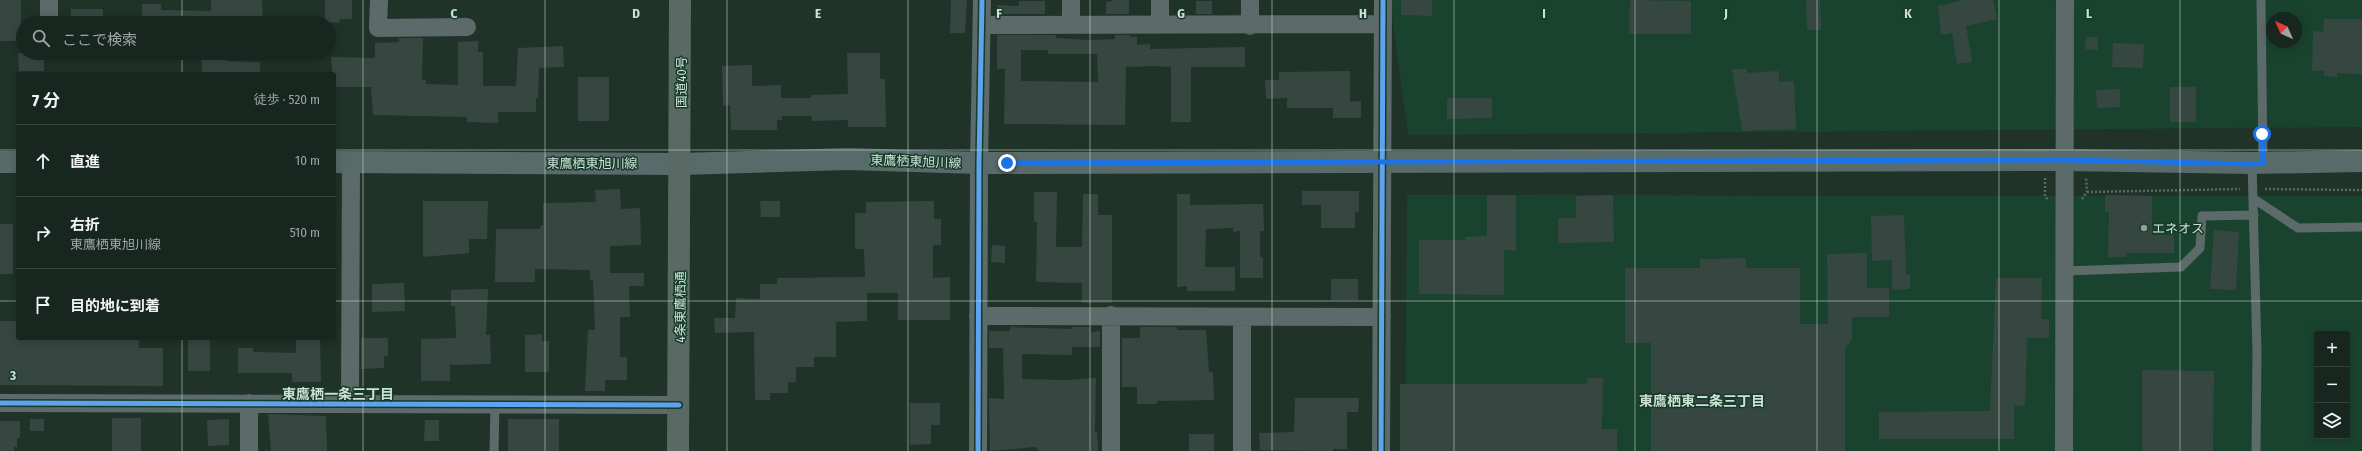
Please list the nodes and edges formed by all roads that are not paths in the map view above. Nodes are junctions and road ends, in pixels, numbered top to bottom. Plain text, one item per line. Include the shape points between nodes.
1 (49, 0) edge
2 (379, 0) edge
3 (680, 0) edge
4 (982, 0) edge
5 (1071, 0) edge
6 (1160, 0) edge
7 (1250, 0) edge
8 (1383, 0) edge
9 (2065, 0) edge
10 (2261, 0) edge
11 (49, 16) edge
12 (1383, 24) junction
13 (982, 25) junction
14 (1071, 25) junction
15 (1160, 25) junction
16 (1250, 26) junction
17 (467, 27) dead end
18 (2064, 160) junction
19 (342, 161) edge
20 (2362, 161) edge
21 (0, 162) edge
22 (16, 162) edge
23 (979, 163) junction
24 (2257, 163) junction
25 (681, 164) junction
26 (1383, 164) junction
27 (2254, 199) junction
28 (2254, 215) junction
29 (2362, 227) edge
30 (2064, 271) junction
31 (1111, 315) junction
32 (978, 316) junction
33 (1242, 317) junction
34 (1382, 317) junction
35 (0, 403) edge
36 (249, 403) junction
37 (350, 403) junction
38 (494, 404) junction
39 (679, 405) junction
40 (249, 451) edge
41 (494, 451) edge
42 (678, 451) edge
43 (978, 451) edge
44 (1111, 451) edge
45 (1242, 451) edge
46 (1381, 451) edge
47 (2064, 451) edge
48 (2256, 451) edge

1 - 11 street
2 - 17 street via 378,28
3 - 25 highway, 国道40号
4 - 13 street
5 - 14 street
6 - 15 street
7 - 16 street
8 - 12 street
9 - 18 street
10 - 24 lane
12 - 16 street
12 - 26 street
13 - 14 street
13 - 23 street
14 - 15 street
15 - 16 street
18 - 24 main road, 東鷹栖東旭川線
18 - 26 main road, 東鷹栖東旭川線
18 - 30 street
19 - 25 main road, 東鷹栖東旭川線
19 - 37 street
20 - 24 main road, 東鷹栖東旭川線
21 - 22 main road
23 - 25 main road, 東鷹栖東旭川線 via 848,159
23 - 26 main road, 東鷹栖東旭川線
23 - 32 street
24 - 27 lane
25 - 39 highway, 4条東鷹栖通
26 - 34 street
27 - 28 lane
27 - 29 lane via 2298,228
28 - 30 lane via 2202,216 2200,248 2181,267
28 - 48 lane
30 - 47 street
31 - 32 street
31 - 33 street
31 - 44 street
32 - 43 street
33 - 34 street
33 - 45 street
34 - 46 street
35 - 36 street
36 - 37 street
36 - 40 street
37 - 38 street
38 - 39 street
38 - 41 lane
39 - 42 highway, 4条東鷹栖通

